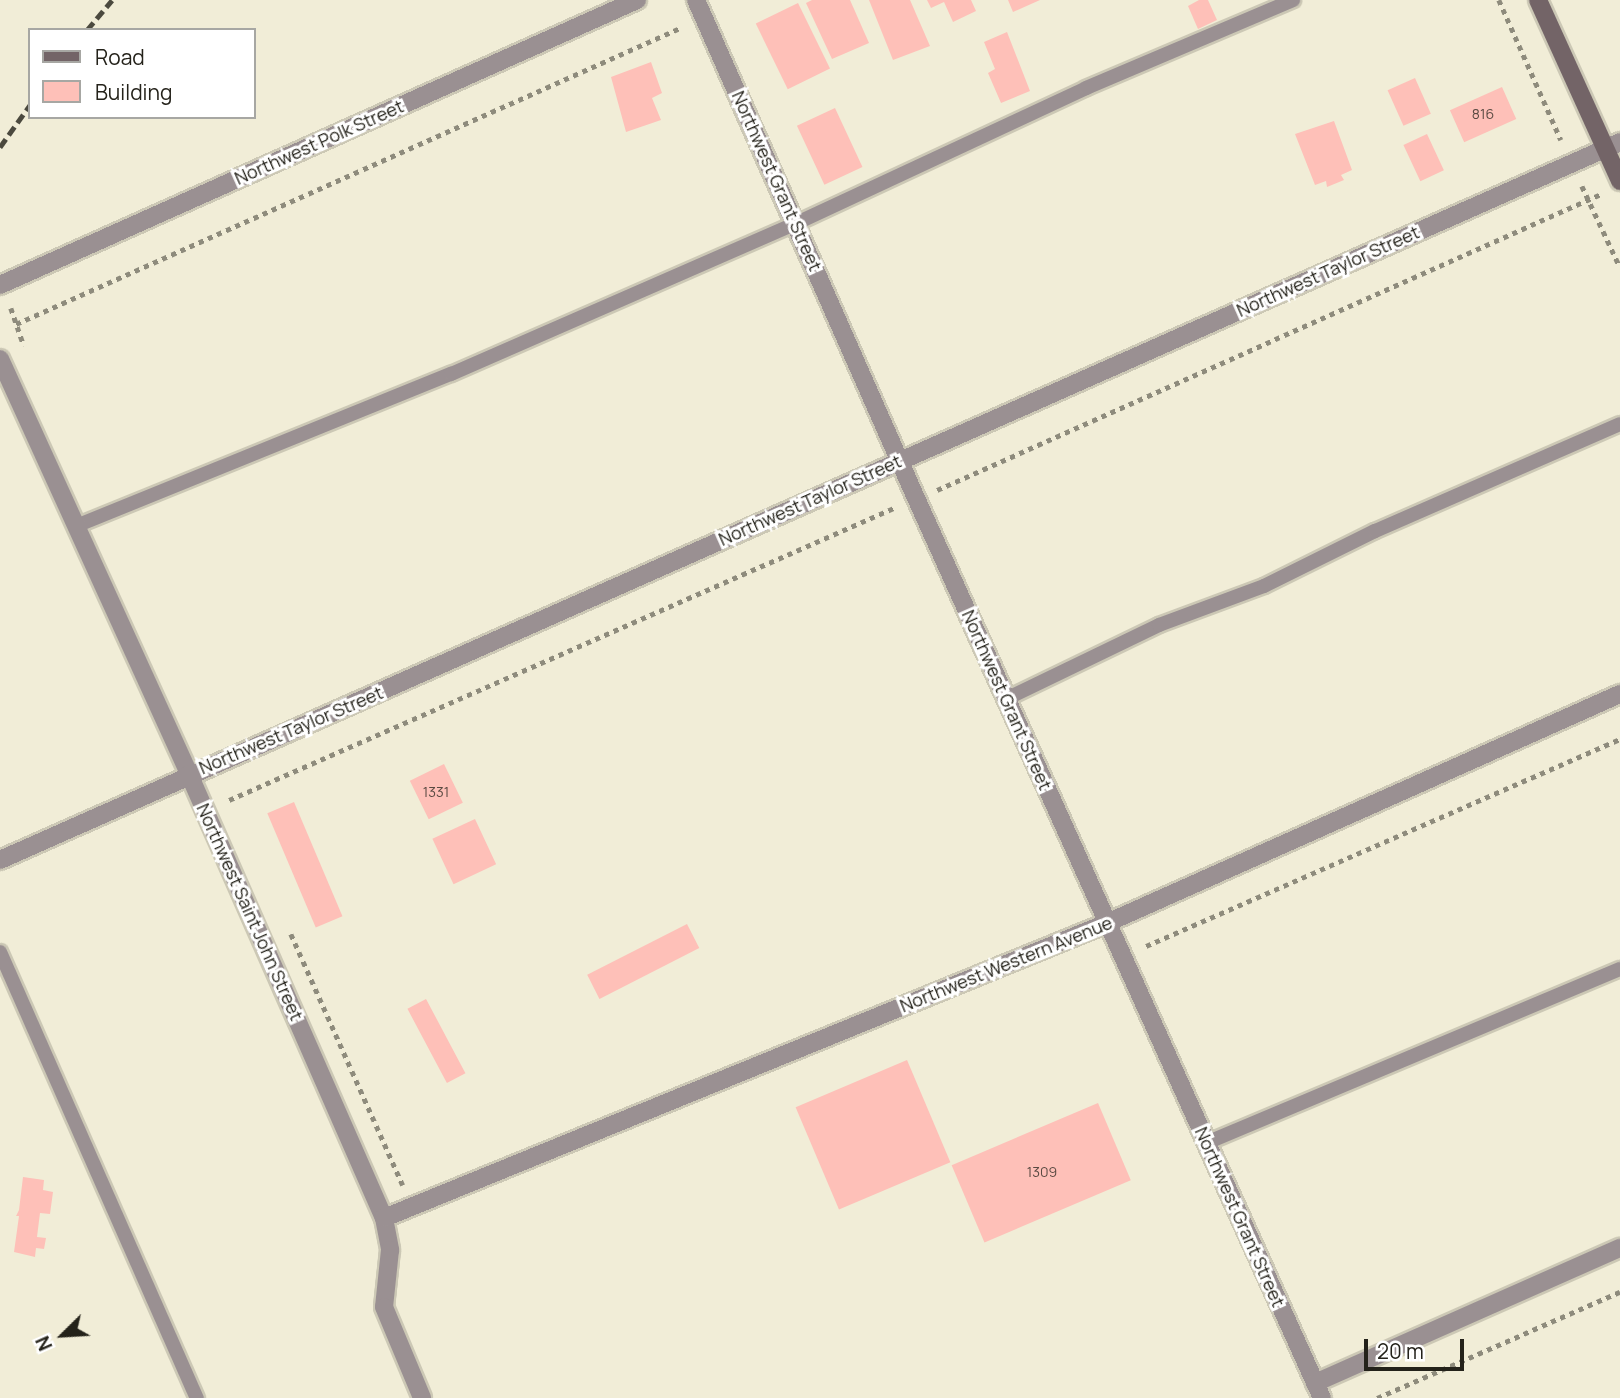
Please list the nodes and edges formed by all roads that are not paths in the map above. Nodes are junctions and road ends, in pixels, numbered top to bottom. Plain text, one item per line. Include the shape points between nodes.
1 (637, 0) edge
2 (696, 0) edge
3 (1293, 0) edge
4 (1538, 0) edge
5 (1613, 145) edge
6 (1620, 181) edge
7 (797, 223) junction
8 (0, 285) edge
9 (0, 359) edge
10 (1620, 424) edge
11 (899, 461) junction
12 (76, 526) junction
13 (1620, 694) edge
14 (1006, 699) junction
15 (188, 774) junction
16 (0, 860) edge
17 (1107, 923) junction
18 (0, 952) edge
19 (1620, 969) edge
20 (1206, 1143) junction
21 (384, 1218) junction
22 (1620, 1248) edge
23 (1318, 1391) edge
24 (197, 1398) edge
25 (422, 1398) edge

1 - 8 street, Northwest Polk Street
2 - 7 street, Northwest Grant Street
3 - 7 lane via 1086,88
4 - 5 main road
5 - 6 main road
5 - 11 street, Northwest Taylor Street
7 - 11 street, Northwest Grant Street
7 - 12 lane via 451,374
9 - 12 street, Northwest Saint John Street
10 - 14 lane via 1375,531 1264,586 1159,625
11 - 14 street, Northwest Grant Street
11 - 15 street, Northwest Taylor Street
12 - 15 street, Northwest Saint John Street
13 - 17 street, Northwest Western Avenue
14 - 17 street, Northwest Grant Street
15 - 16 street, Northwest Taylor Street
15 - 21 street, Northwest Saint John Street
17 - 20 street, Northwest Grant Street
17 - 21 street, Northwest Western Avenue
18 - 24 lane
19 - 20 lane
20 - 23 street, Northwest Grant Street
21 - 25 street, Northwest Saint John Street via 390,1250 384,1307
22 - 23 street

